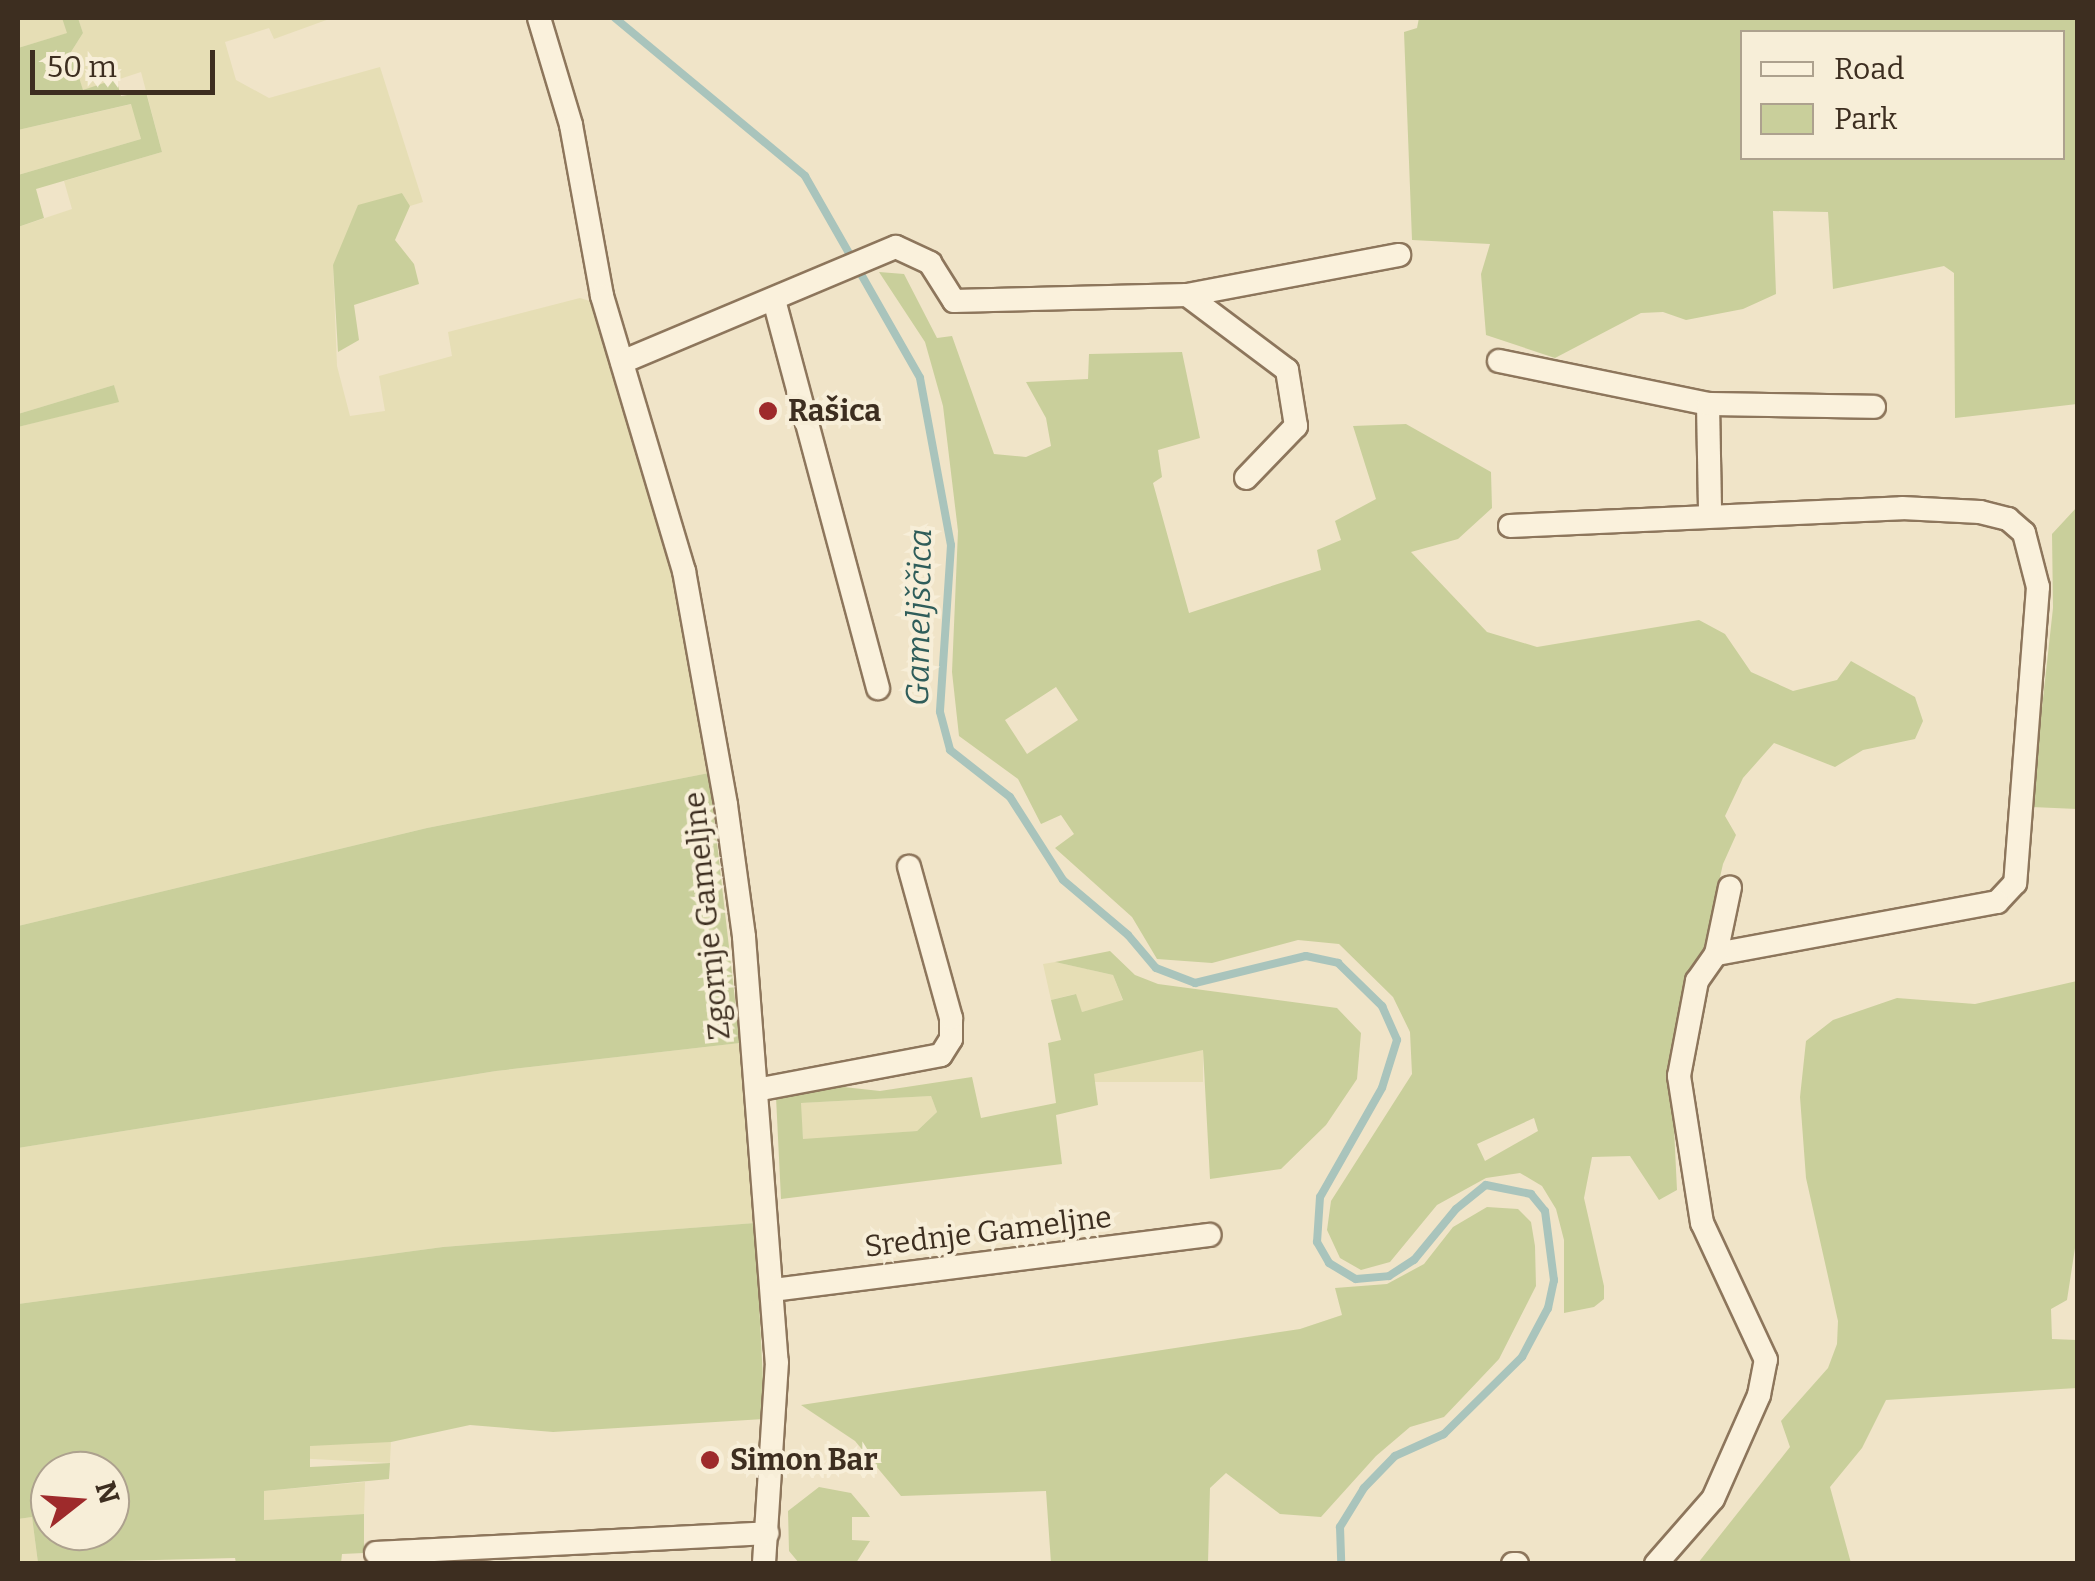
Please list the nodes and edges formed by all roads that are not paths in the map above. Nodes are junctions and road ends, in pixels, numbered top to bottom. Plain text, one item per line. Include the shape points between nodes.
1 (539, 18) edge
2 (1399, 255) dead end
3 (1186, 295) junction
4 (774, 300) junction
5 (1498, 360) dead end
6 (622, 362) junction
7 (1708, 404) junction
8 (1874, 407) dead end
9 (1246, 478) dead end
10 (1710, 512) junction
11 (1510, 526) dead end
12 (878, 688) dead end
13 (909, 867) dead end
14 (1730, 886) dead end
15 (1716, 954) junction
16 (756, 1090) junction
17 (1210, 1235) dead end
18 (773, 1290) junction
19 (767, 1532) junction
20 (376, 1553) dead end
21 (501, 1556) edge
22 (764, 1564) edge
23 (1656, 1564) edge

1 - 6 street, Zgornje Gameljne via 563,95 593,254
2 - 3 street
3 - 4 street via 954,300 914,250 876,254
3 - 9 street via 1287,370 1296,426
4 - 6 street
4 - 12 street
5 - 7 street
6 - 16 street, Zgornje Gameljne via 668,504 699,639 744,937
7 - 8 street
7 - 10 street
10 - 11 street via 1549,529
10 - 15 street via 1730,519 1902,508 1980,512 2008,519 2024,533 2038,587 2014,883 1996,902
13 - 16 street via 951,1039 940,1055
14 - 15 street
15 - 23 street via 1697,981 1684,1029 1678,1076 1688,1164 1702,1223 1766,1360 1759,1395 1714,1499
16 - 18 street
17 - 18 street, Srednje Gameljne
18 - 19 street via 778,1399
19 - 21 street
19 - 22 street
20 - 21 street

